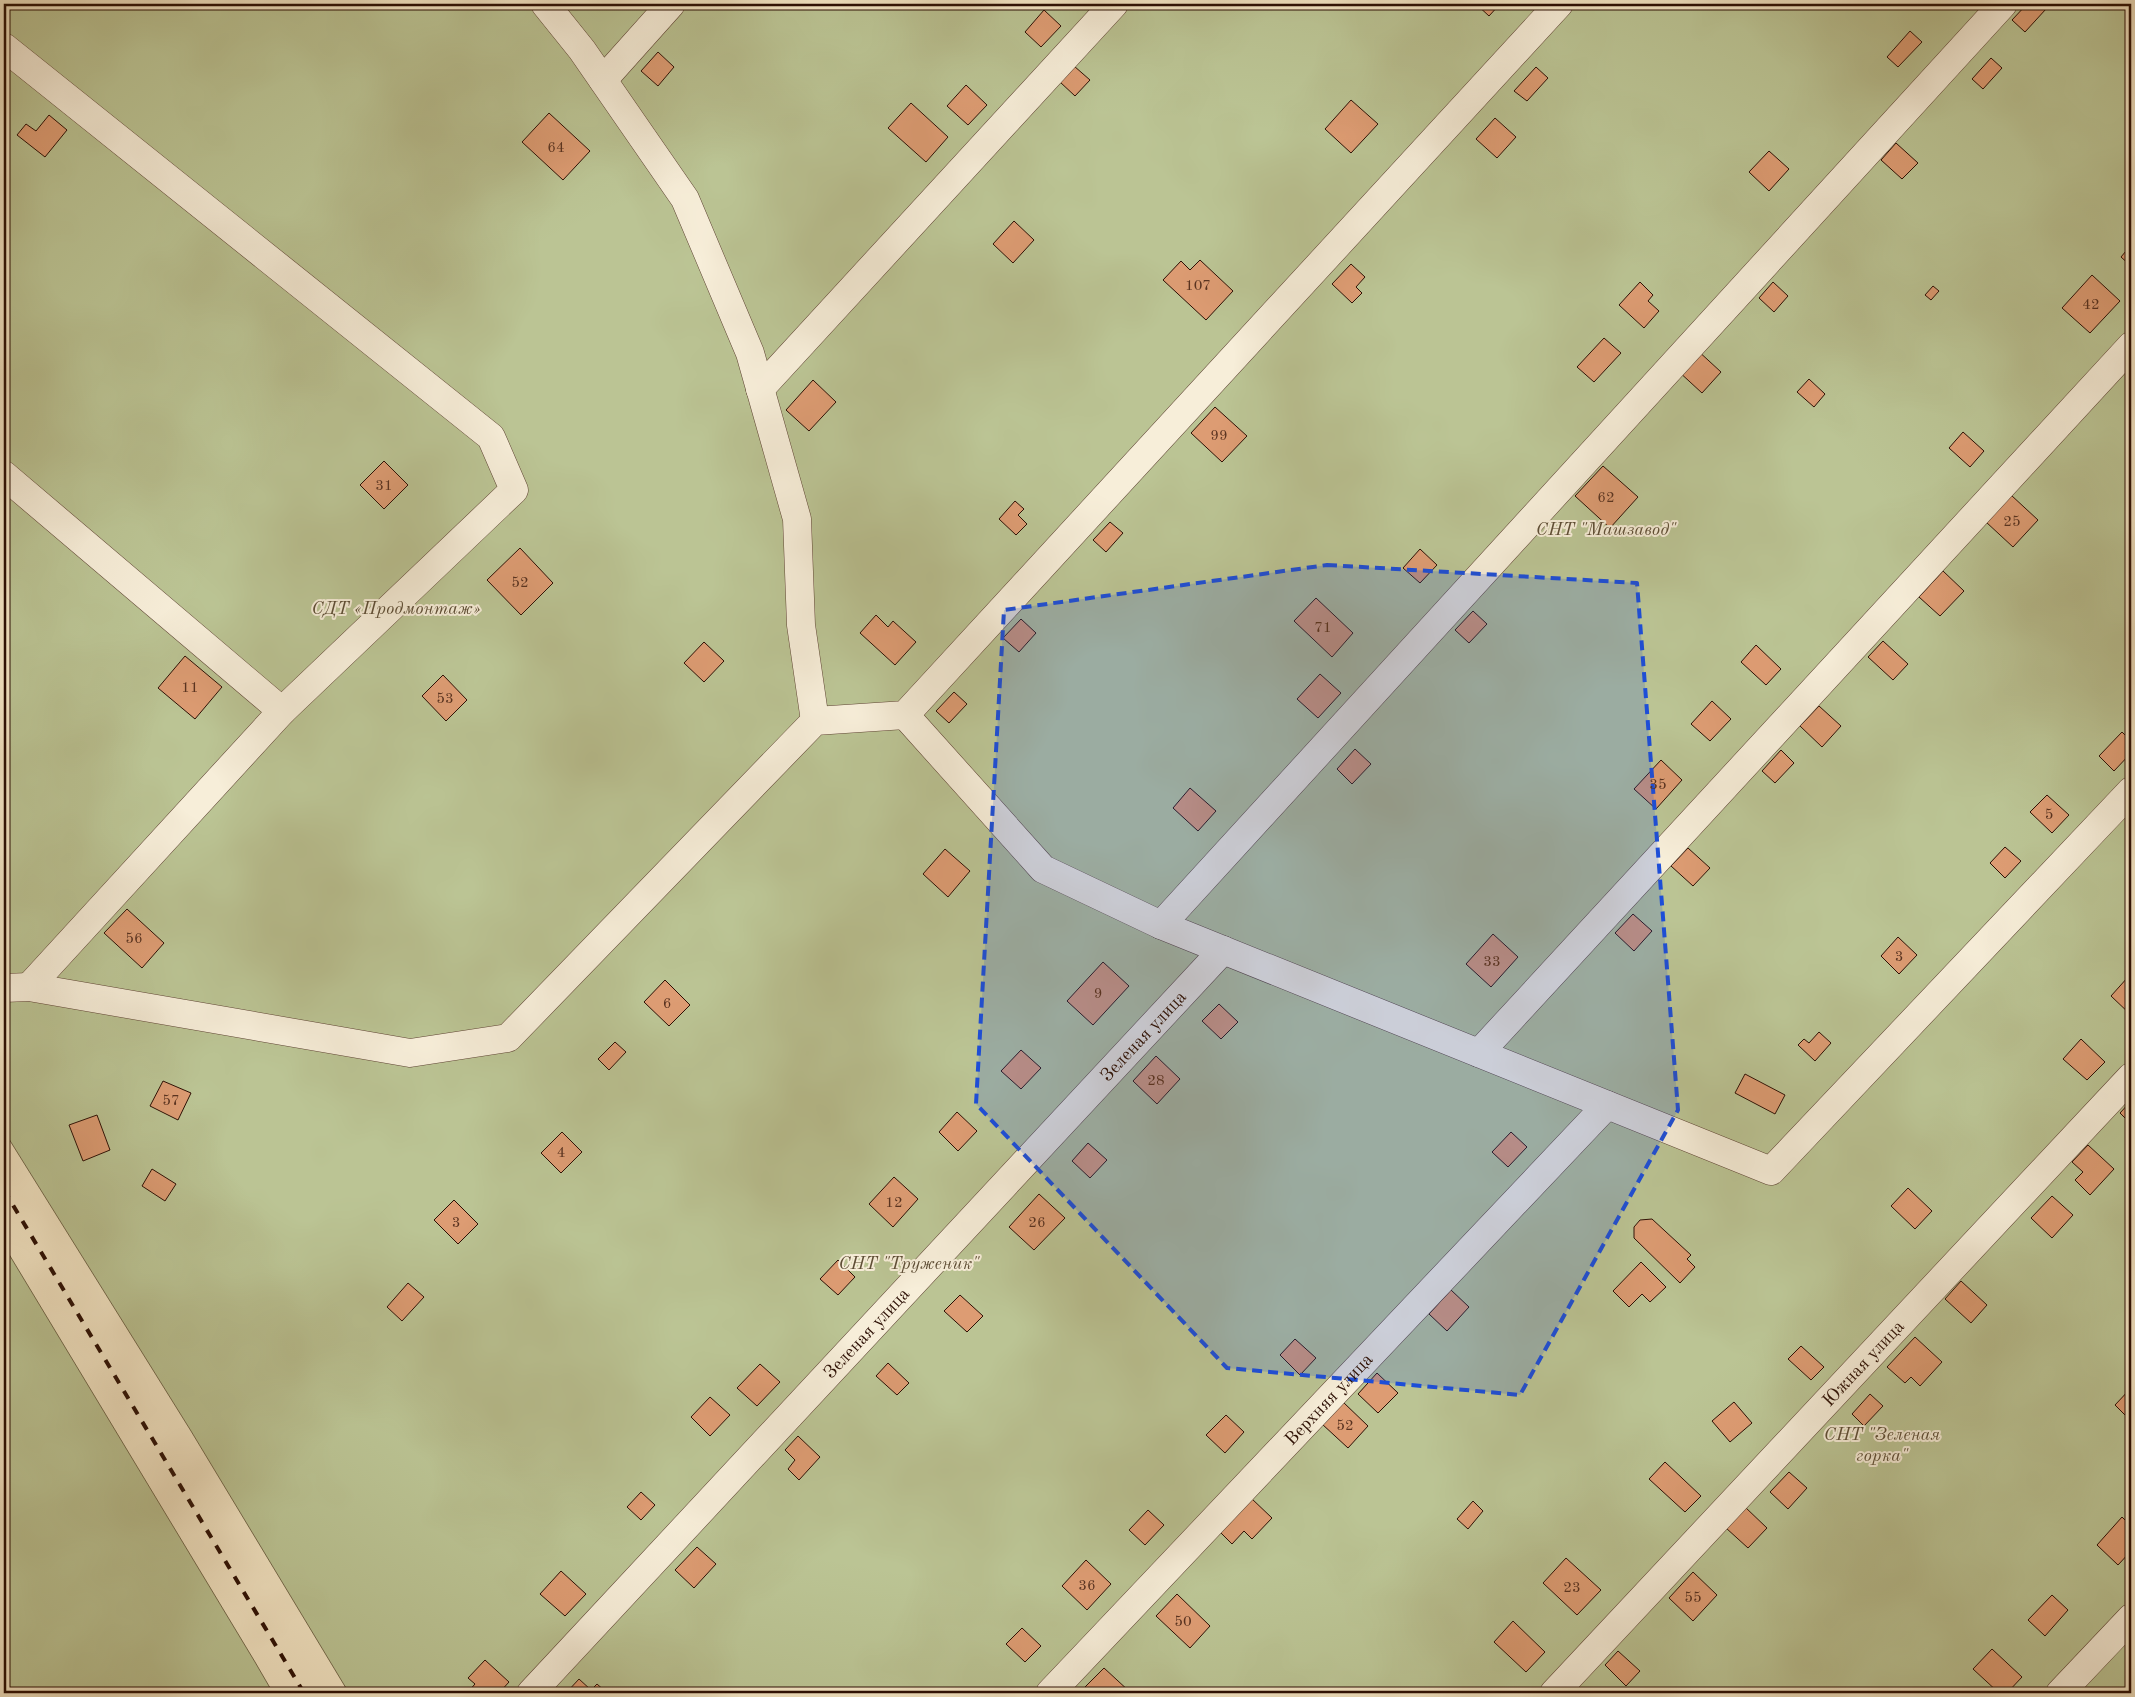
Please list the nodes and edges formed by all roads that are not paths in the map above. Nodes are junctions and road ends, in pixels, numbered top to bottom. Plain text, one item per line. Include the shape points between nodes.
1 (545, 4) edge
2 (672, 4) edge
3 (1114, 4) edge
4 (1559, 4) edge
5 (2003, 4) edge
6 (4, 47) edge
7 (603, 80) junction
8 (2131, 346) edge
9 (760, 389) junction
10 (4, 475) edge
11 (282, 711) junction
12 (905, 715) junction
13 (815, 721) junction
14 (2131, 791) edge
15 (1161, 925) junction
16 (1224, 950) junction
17 (17, 987) edge
18 (1479, 1053) junction
19 (2131, 1077) edge
20 (1607, 1105) junction
21 (2131, 1618) edge
22 (531, 1693) edge
23 (1050, 1693) edge
24 (1554, 1693) edge
25 (2060, 1693) edge

1 - 7 street
2 - 7 street
3 - 9 street
4 - 12 street
5 - 15 street
6 - 11 street via 491,437 514,490
7 - 9 street via 685,199 750,352
8 - 18 street
9 - 13 street via 797,519 801,625
10 - 11 street
11 - 17 street
12 - 13 street
12 - 15 street via 1043,869
13 - 17 street via 508,1038 410,1053
14 - 20 street via 1771,1171
15 - 16 street
16 - 18 street
16 - 22 street, Зеленая улица
18 - 20 street
19 - 24 street, Южная улица
20 - 23 street, Верхняя улица
21 - 25 street

